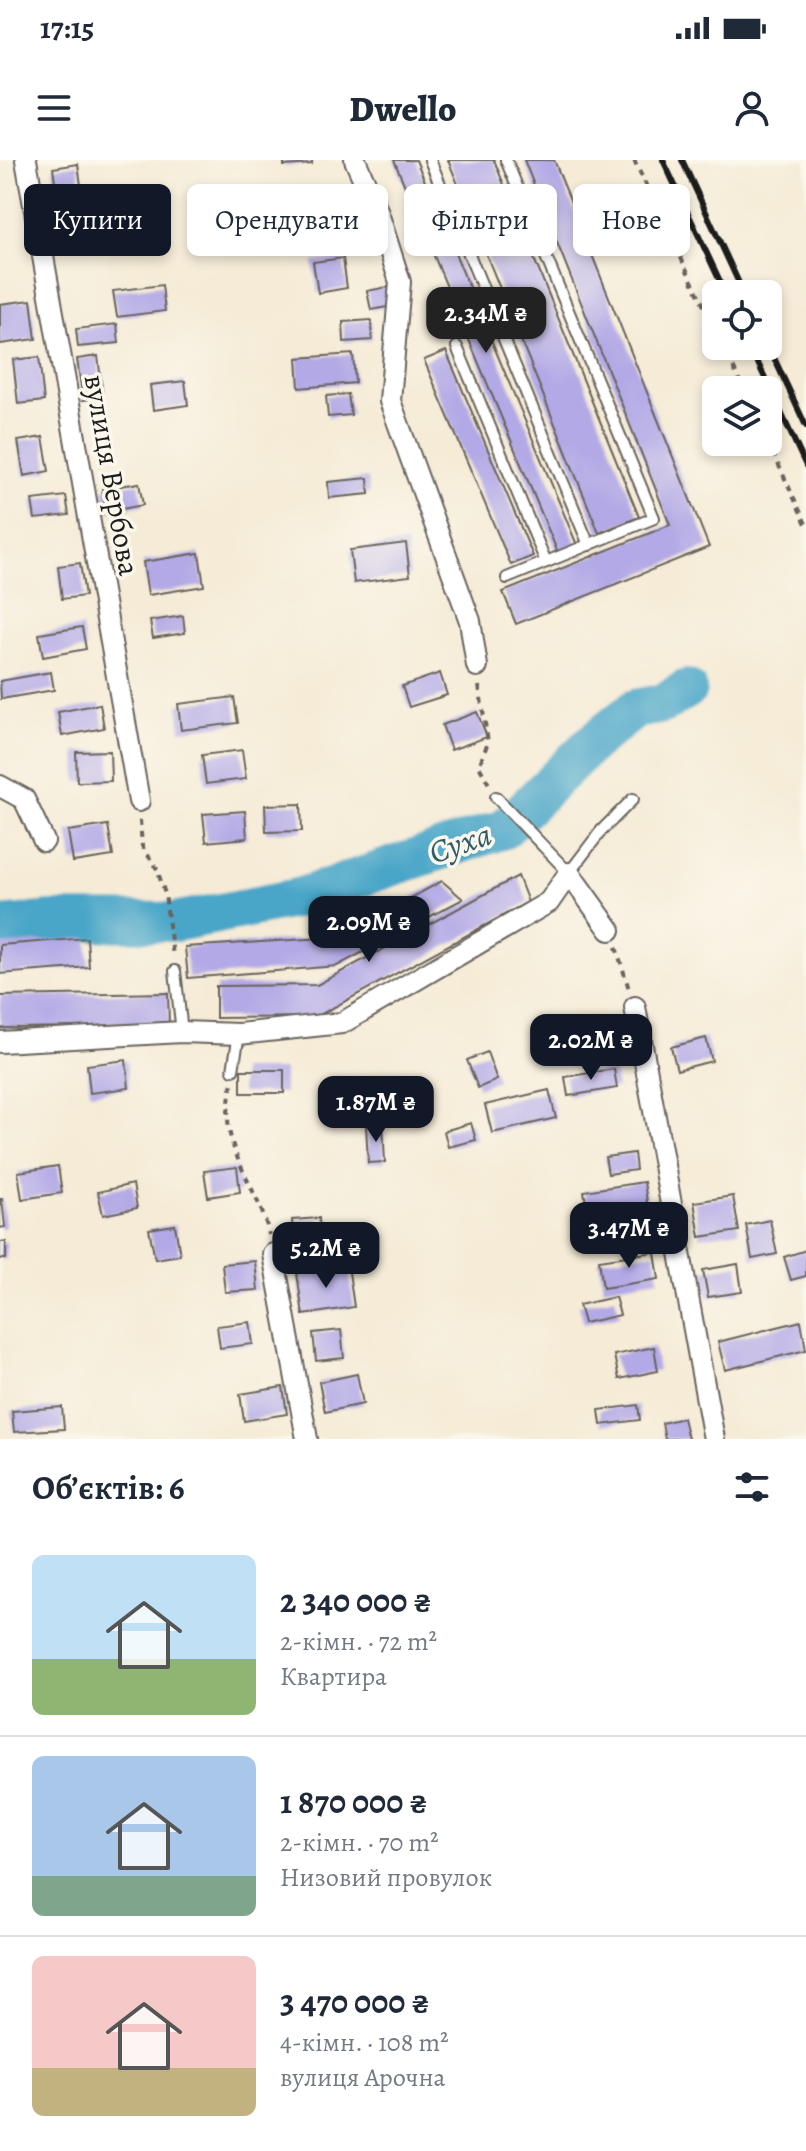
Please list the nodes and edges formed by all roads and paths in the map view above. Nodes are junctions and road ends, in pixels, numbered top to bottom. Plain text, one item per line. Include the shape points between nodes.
1 (26, 160) edge
2 (355, 160) edge
3 (430, 160) edge
4 (506, 160) edge
5 (634, 160) edge
6 (702, 302) edge
7 (457, 347) dead end
8 (774, 456) edge
9 (806, 524) edge
10 (589, 545) junction
11 (546, 562) junction
12 (507, 578) dead end
13 (477, 666) joint
14 (0, 786) edge
15 (496, 797) joint
16 (633, 799) dead end
17 (140, 810) joint
18 (44, 841) dead end
19 (569, 873) junction
20 (610, 930) joint
21 (175, 971) joint
22 (635, 1007) joint
23 (182, 1032) junction
24 (239, 1034) junction
25 (0, 1042) edge
26 (233, 1070) joint
27 (273, 1254) joint
28 (307, 1439) edge
29 (714, 1439) edge

1 - 17 street, вулиця Вербова
2 - 13 street via 400,282 390,401 470,621
3 - 10 lane
4 - 10 lane via 654,518
5 - 6 path
7 - 11 lane
8 - 9 path
10 - 11 lane
11 - 12 lane
13 - 15 path via 488,742 479,766
14 - 18 street via 24,799
15 - 19 lane
16 - 19 lane
17 - 21 path via 142,846 157,869
19 - 20 street
19 - 24 street via 549,902 342,1023
20 - 22 path
21 - 23 lane
22 - 29 street
23 - 24 street
23 - 25 street
24 - 26 lane
26 - 27 path via 228,1116 234,1150 266,1221
27 - 28 street

